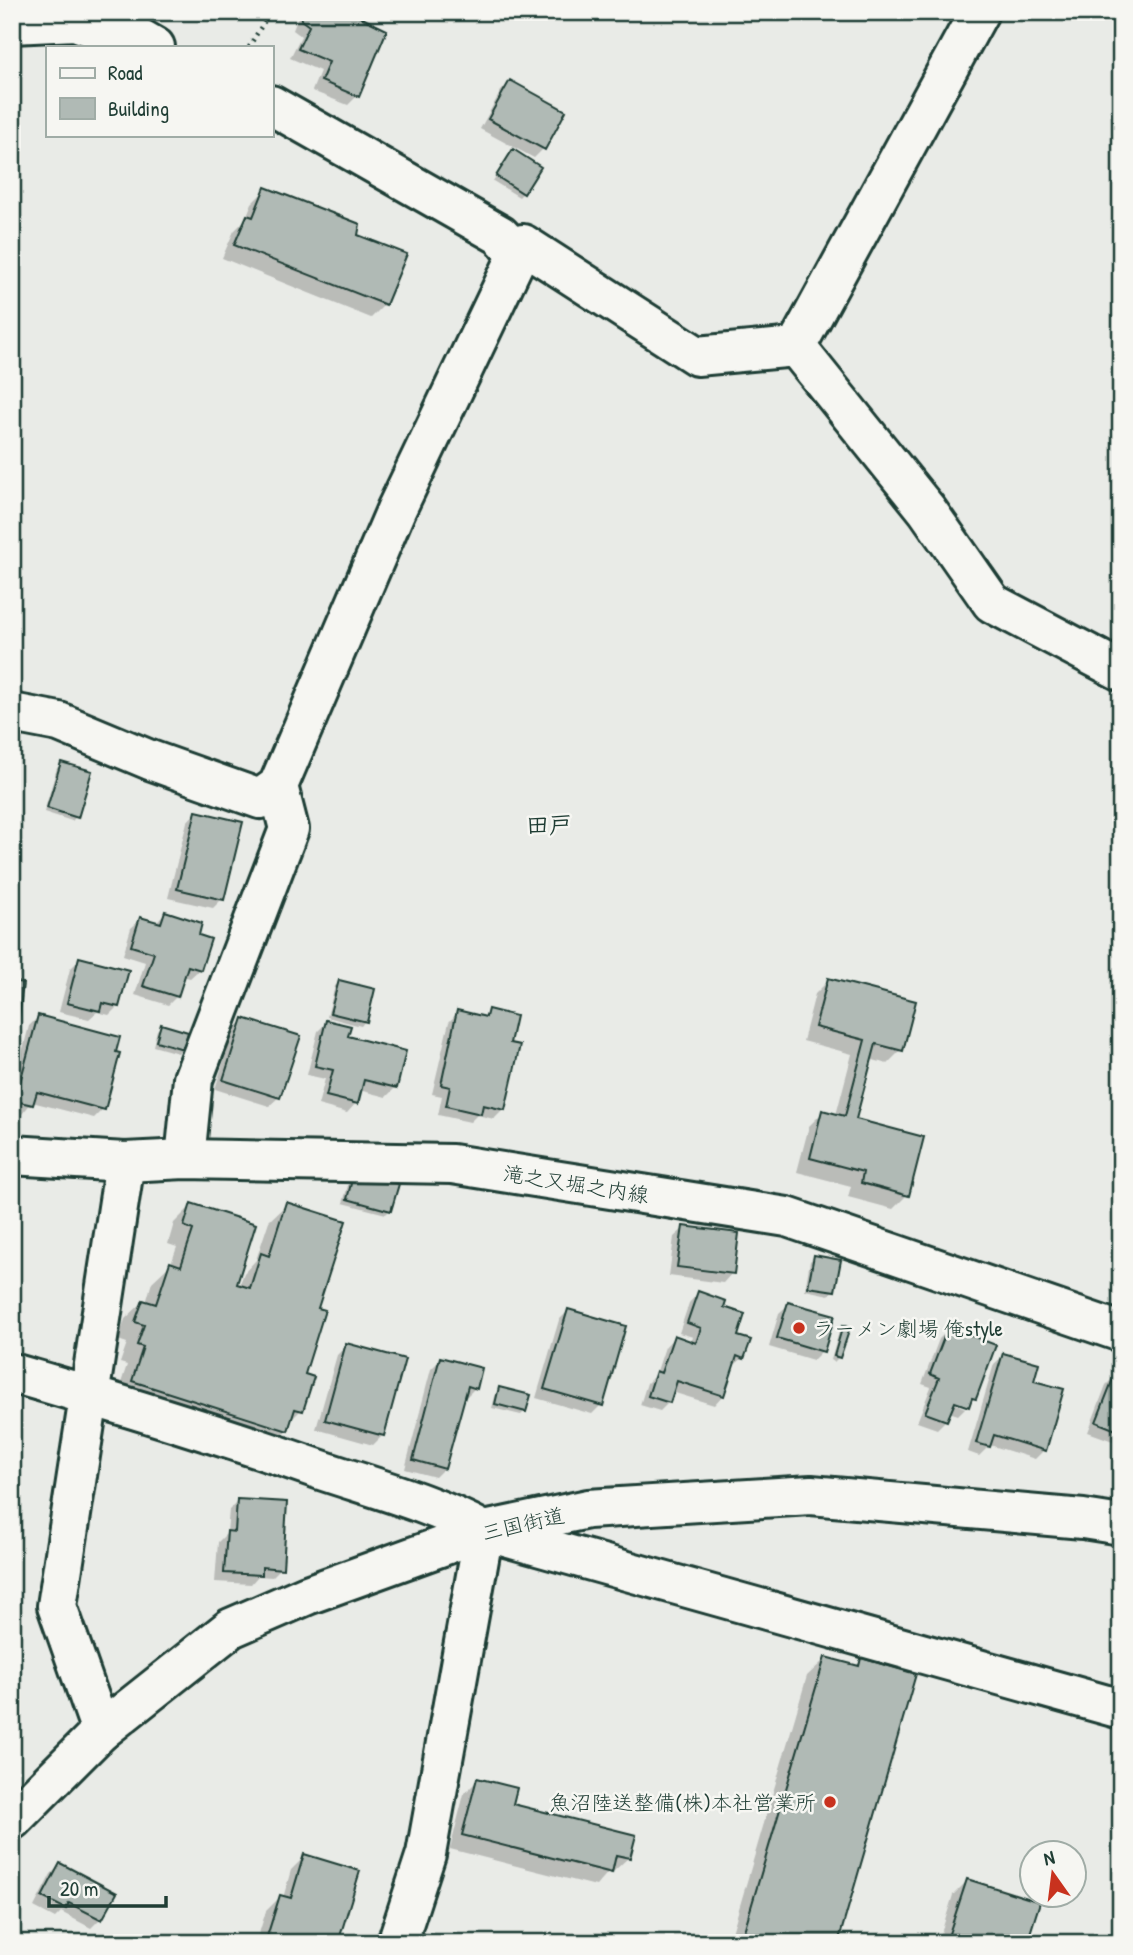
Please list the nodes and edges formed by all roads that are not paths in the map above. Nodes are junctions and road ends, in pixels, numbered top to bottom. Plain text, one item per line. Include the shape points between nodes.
1 (979, 12) edge
2 (12, 24) edge
3 (154, 46) edge
4 (273, 106) edge
5 (518, 254) junction
6 (796, 347) junction
7 (1121, 671) edge
8 (12, 713) edge
9 (278, 786) junction
10 (12, 1155) edge
11 (185, 1159) junction
12 (125, 1162) junction
13 (1121, 1332) edge
14 (12, 1373) edge
15 (89, 1395) junction
16 (1121, 1525) edge
17 (484, 1531) junction
18 (1121, 1709) edge
19 (101, 1731) junction
20 (12, 1820) edge
21 (397, 1943) edge

1 - 6 main road
2 - 3 main road via 75,21 95,28 122,28
4 - 5 main road via 500,235
5 - 6 main road via 523,244 697,356
5 - 9 main road via 396,510
6 - 7 main road via 928,510 992,603
8 - 9 main road via 59,722 260,799
9 - 11 main road via 289,829 192,1079
10 - 12 main road, 滝之又堀之内線
11 - 12 main road, 滝之又堀之内線
11 - 13 main road, 滝之又堀之内線 via 452,1164 787,1217
12 - 15 main road
14 - 15 main road
15 - 17 main road via 453,1514
15 - 19 main road via 57,1606
16 - 17 main road, 三国街道 via 811,1495 588,1509
17 - 18 main road
17 - 19 main road, 三国街道 via 307,1595 231,1628
17 - 21 main road via 426,1854
19 - 20 main road, 三国街道

